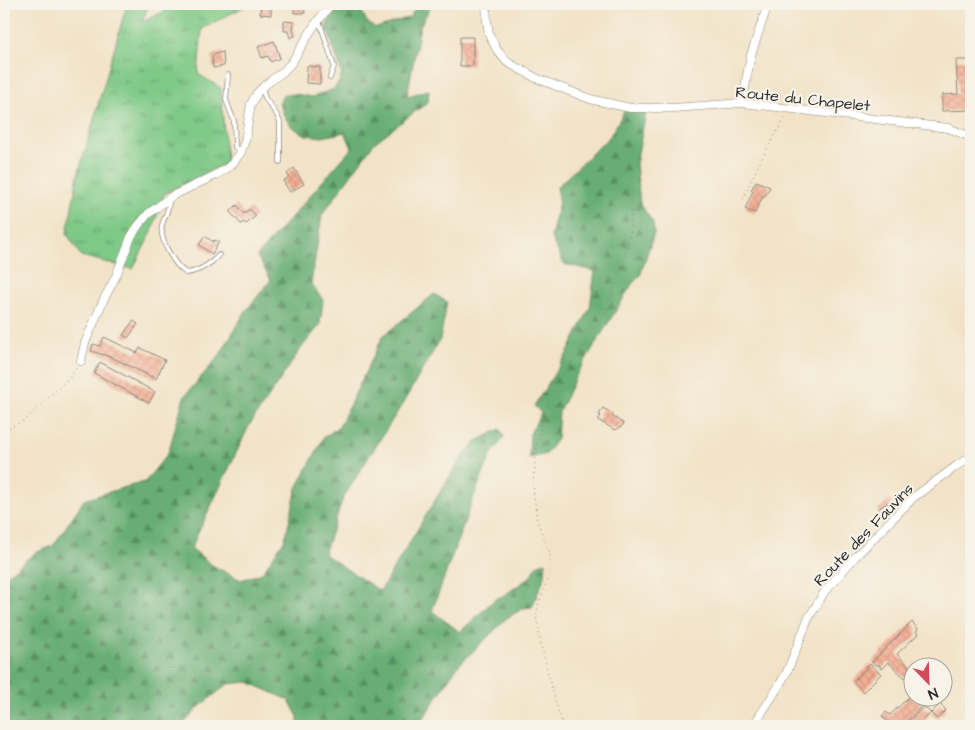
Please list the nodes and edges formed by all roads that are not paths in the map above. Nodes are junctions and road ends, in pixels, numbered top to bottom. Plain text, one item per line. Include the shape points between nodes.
1 (330, 4) edge
2 (486, 4) edge
3 (770, 4) edge
4 (319, 20) junction
5 (228, 75) dead end
6 (330, 78) dead end
7 (262, 88) junction
8 (743, 102) junction
9 (971, 137) edge
10 (241, 152) junction
11 (280, 162) dead end
12 (169, 198) junction
13 (219, 255) dead end
14 (81, 361) road end
15 (971, 457) edge
16 (753, 726) edge

1 - 4 street
2 - 8 street, Route du Chapelet via 489,34 507,62 536,78 590,99 630,108
3 - 8 street via 751,56
4 - 6 lane via 334,66
4 - 7 street via 292,62
5 - 10 lane via 226,100 234,121 236,147
7 - 10 street via 251,104
7 - 11 lane via 280,122
8 - 9 street, Route du Chapelet via 948,128
10 - 12 street via 226,169
12 - 13 lane via 170,206 162,226 164,241 178,267 186,273 193,273
12 - 14 street via 148,214 130,237 85,343
15 - 16 street, Route des Fauvins via 914,497 825,591 808,619 787,672

